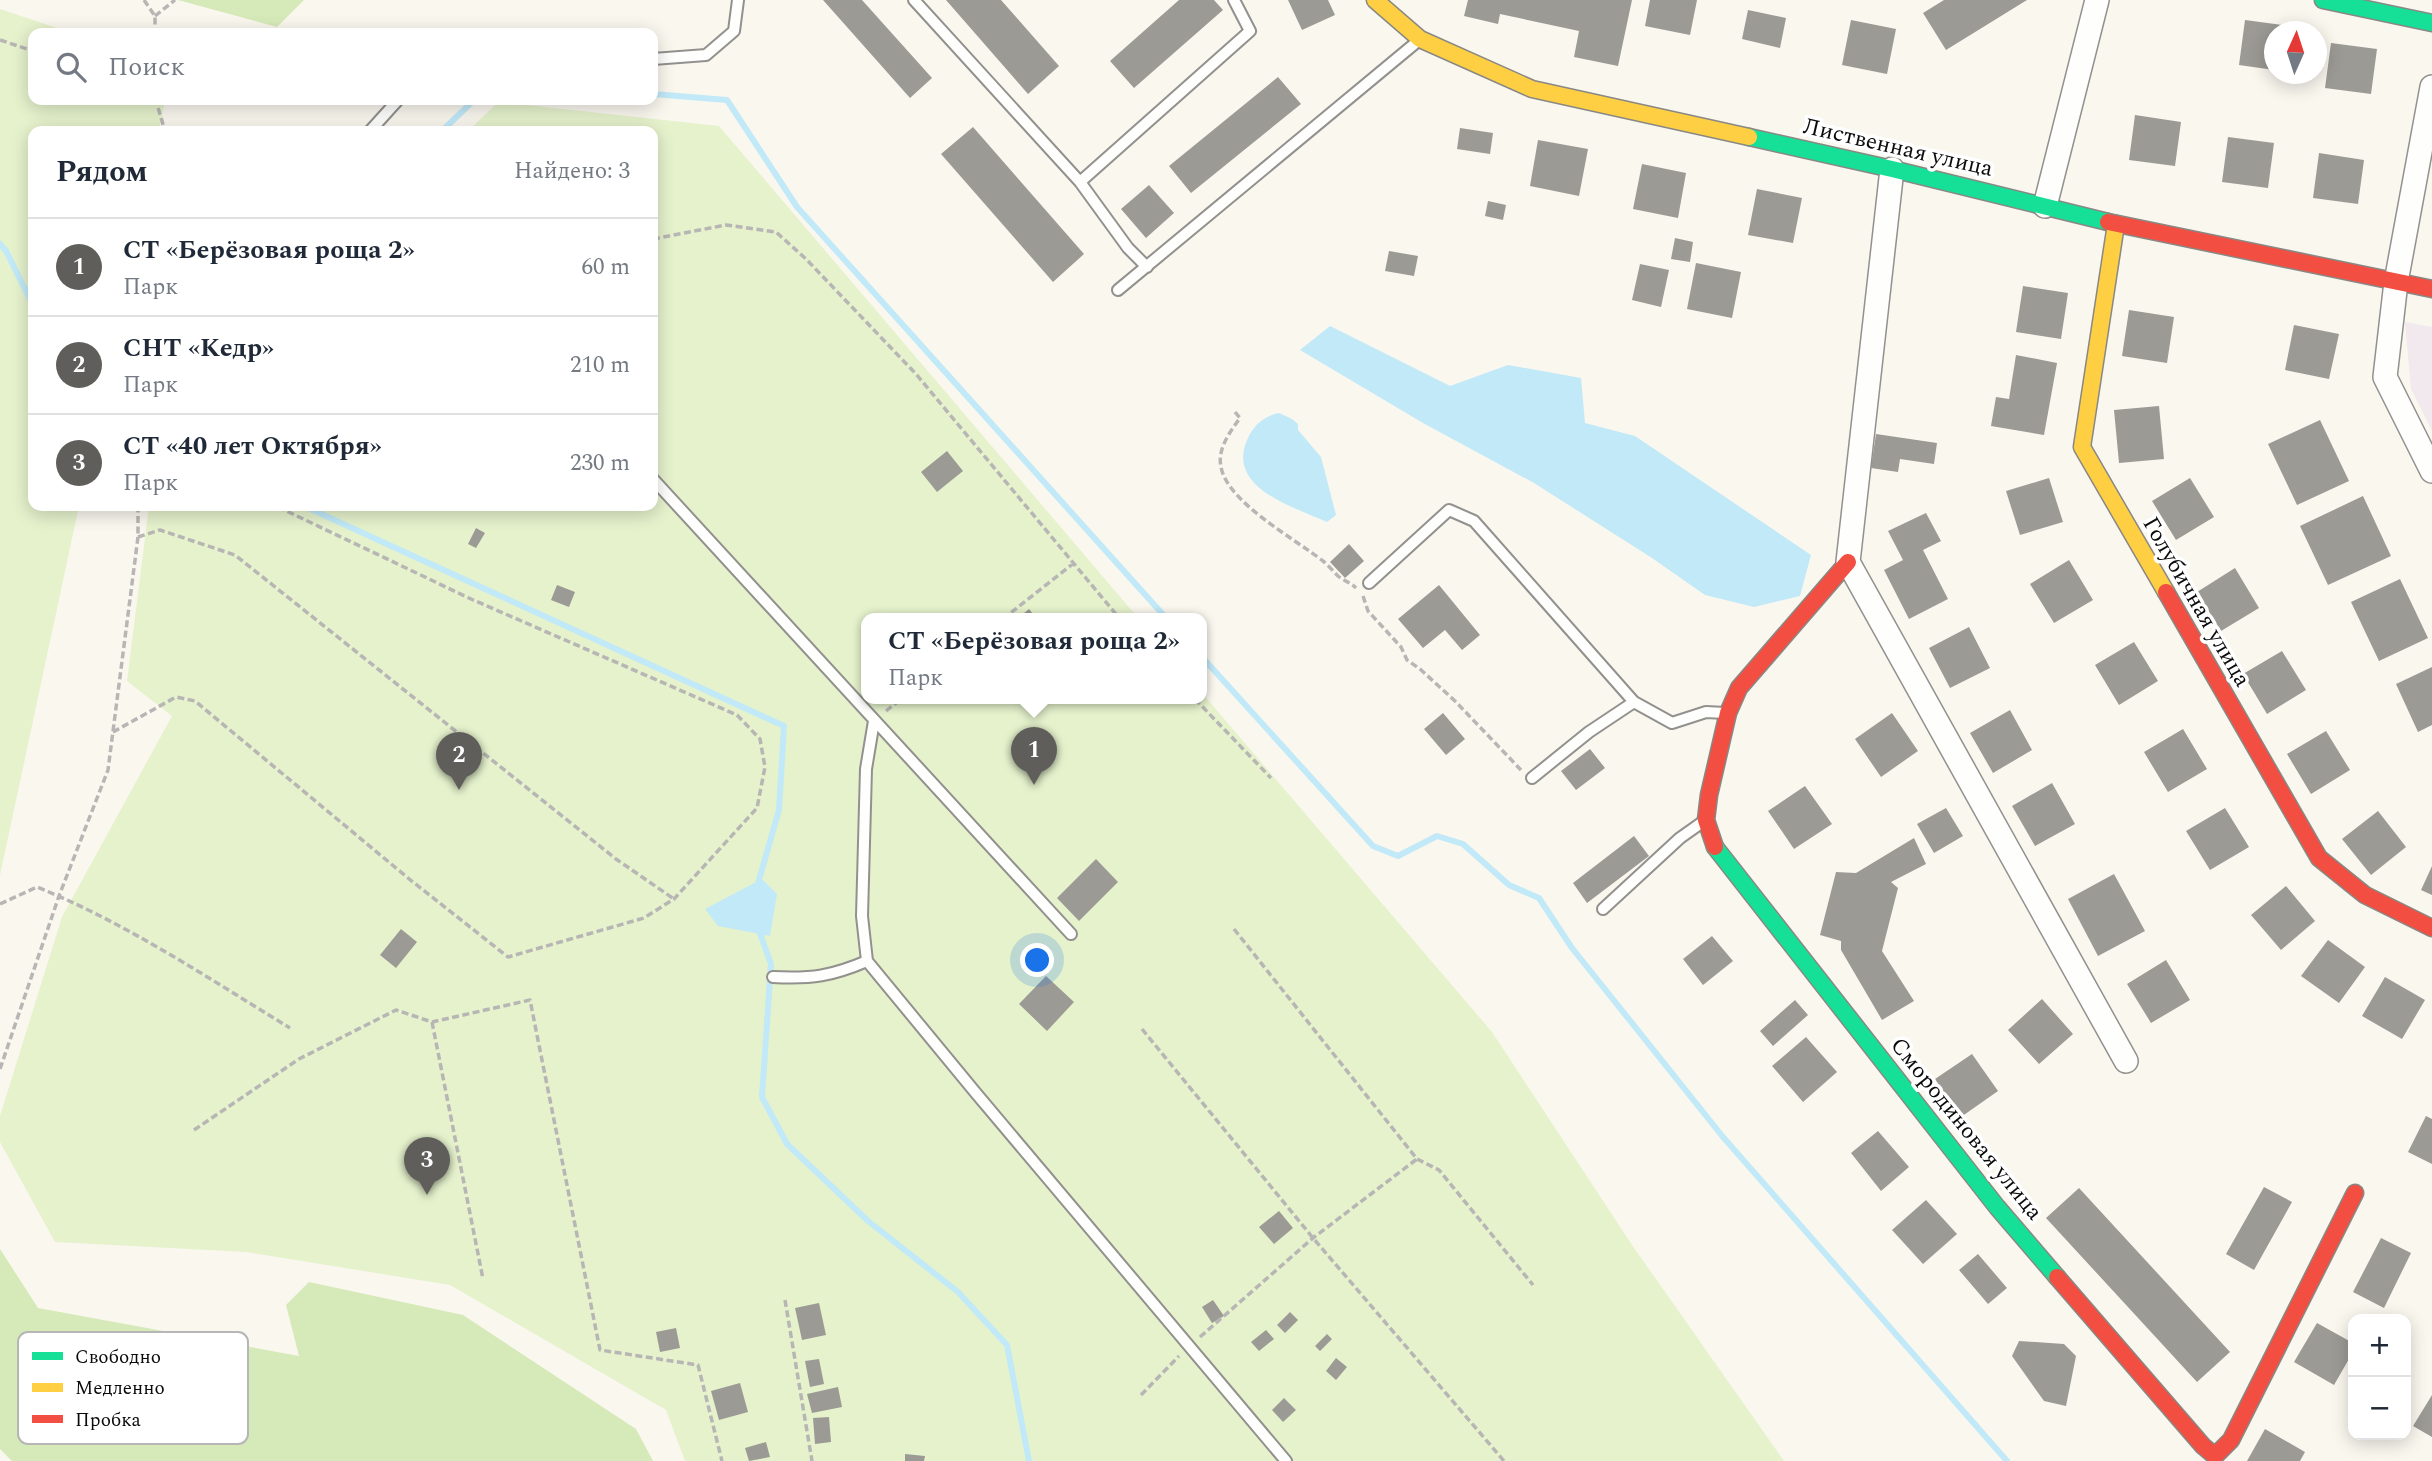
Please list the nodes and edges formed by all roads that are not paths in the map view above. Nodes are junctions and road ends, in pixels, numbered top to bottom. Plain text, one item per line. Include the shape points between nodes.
1 (738, 0) edge
2 (914, 0) edge
3 (1234, 0) edge
4 (1375, 0) edge
5 (2097, 0) edge
6 (2323, 0) edge
7 (2432, 23) edge
8 (1420, 39) junction
9 (658, 60) edge
10 (2432, 87) edge
11 (393, 105) edge
12 (375, 126) edge
13 (1892, 169) junction
14 (1080, 182) junction
15 (2045, 206) junction
16 (2116, 224) junction
17 (1147, 267) junction
18 (2396, 282) junction
19 (2432, 289) edge
20 (1118, 290) dead end
21 (2432, 471) edge
22 (658, 484) edge
23 (1848, 562) junction
24 (1369, 583) dead end
25 (1634, 702) junction
26 (1727, 713) junction
27 (874, 721) junction
28 (1532, 778) road end
29 (1706, 820) junction
30 (1603, 909) dead end
31 (2432, 928) edge
32 (1071, 934) dead end
33 (867, 961) junction
34 (773, 976) dead end
35 (2126, 1061) dead end
36 (2355, 1193) dead end
37 (1286, 1461) edge

1 - 9 lane via 734,31 706,55
2 - 14 lane
3 - 14 lane via 1250,31
4 - 8 street, Лиственная улица
5 - 15 street
6 - 7 street
8 - 13 street, Лиственная улица via 1532,89
8 - 17 lane
10 - 18 street
11 - 12 lane
13 - 15 street, Лиственная улица
13 - 23 street
14 - 17 lane
15 - 16 street, Лиственная улица
16 - 18 street, Лиственная улица
16 - 31 street, Голубичная улица via 2082,447 2319,858 2365,895
17 - 20 lane
18 - 19 street, Лиственная улица
18 - 21 street via 2385,377
22 - 27 lane
23 - 26 street, Смородиновая улица via 1740,688
23 - 35 street
24 - 25 lane via 1449,510 1474,521
25 - 26 lane via 1672,723 1706,712
25 - 28 lane
26 - 29 street, Смородиновая улица
27 - 32 lane
27 - 33 lane via 866,783 862,916
29 - 30 lane
29 - 36 street, Смородиновая улица via 1716,850 1997,1207 2215,1456 2231,1440
33 - 34 lane via 842,972 809,978
33 - 37 lane

